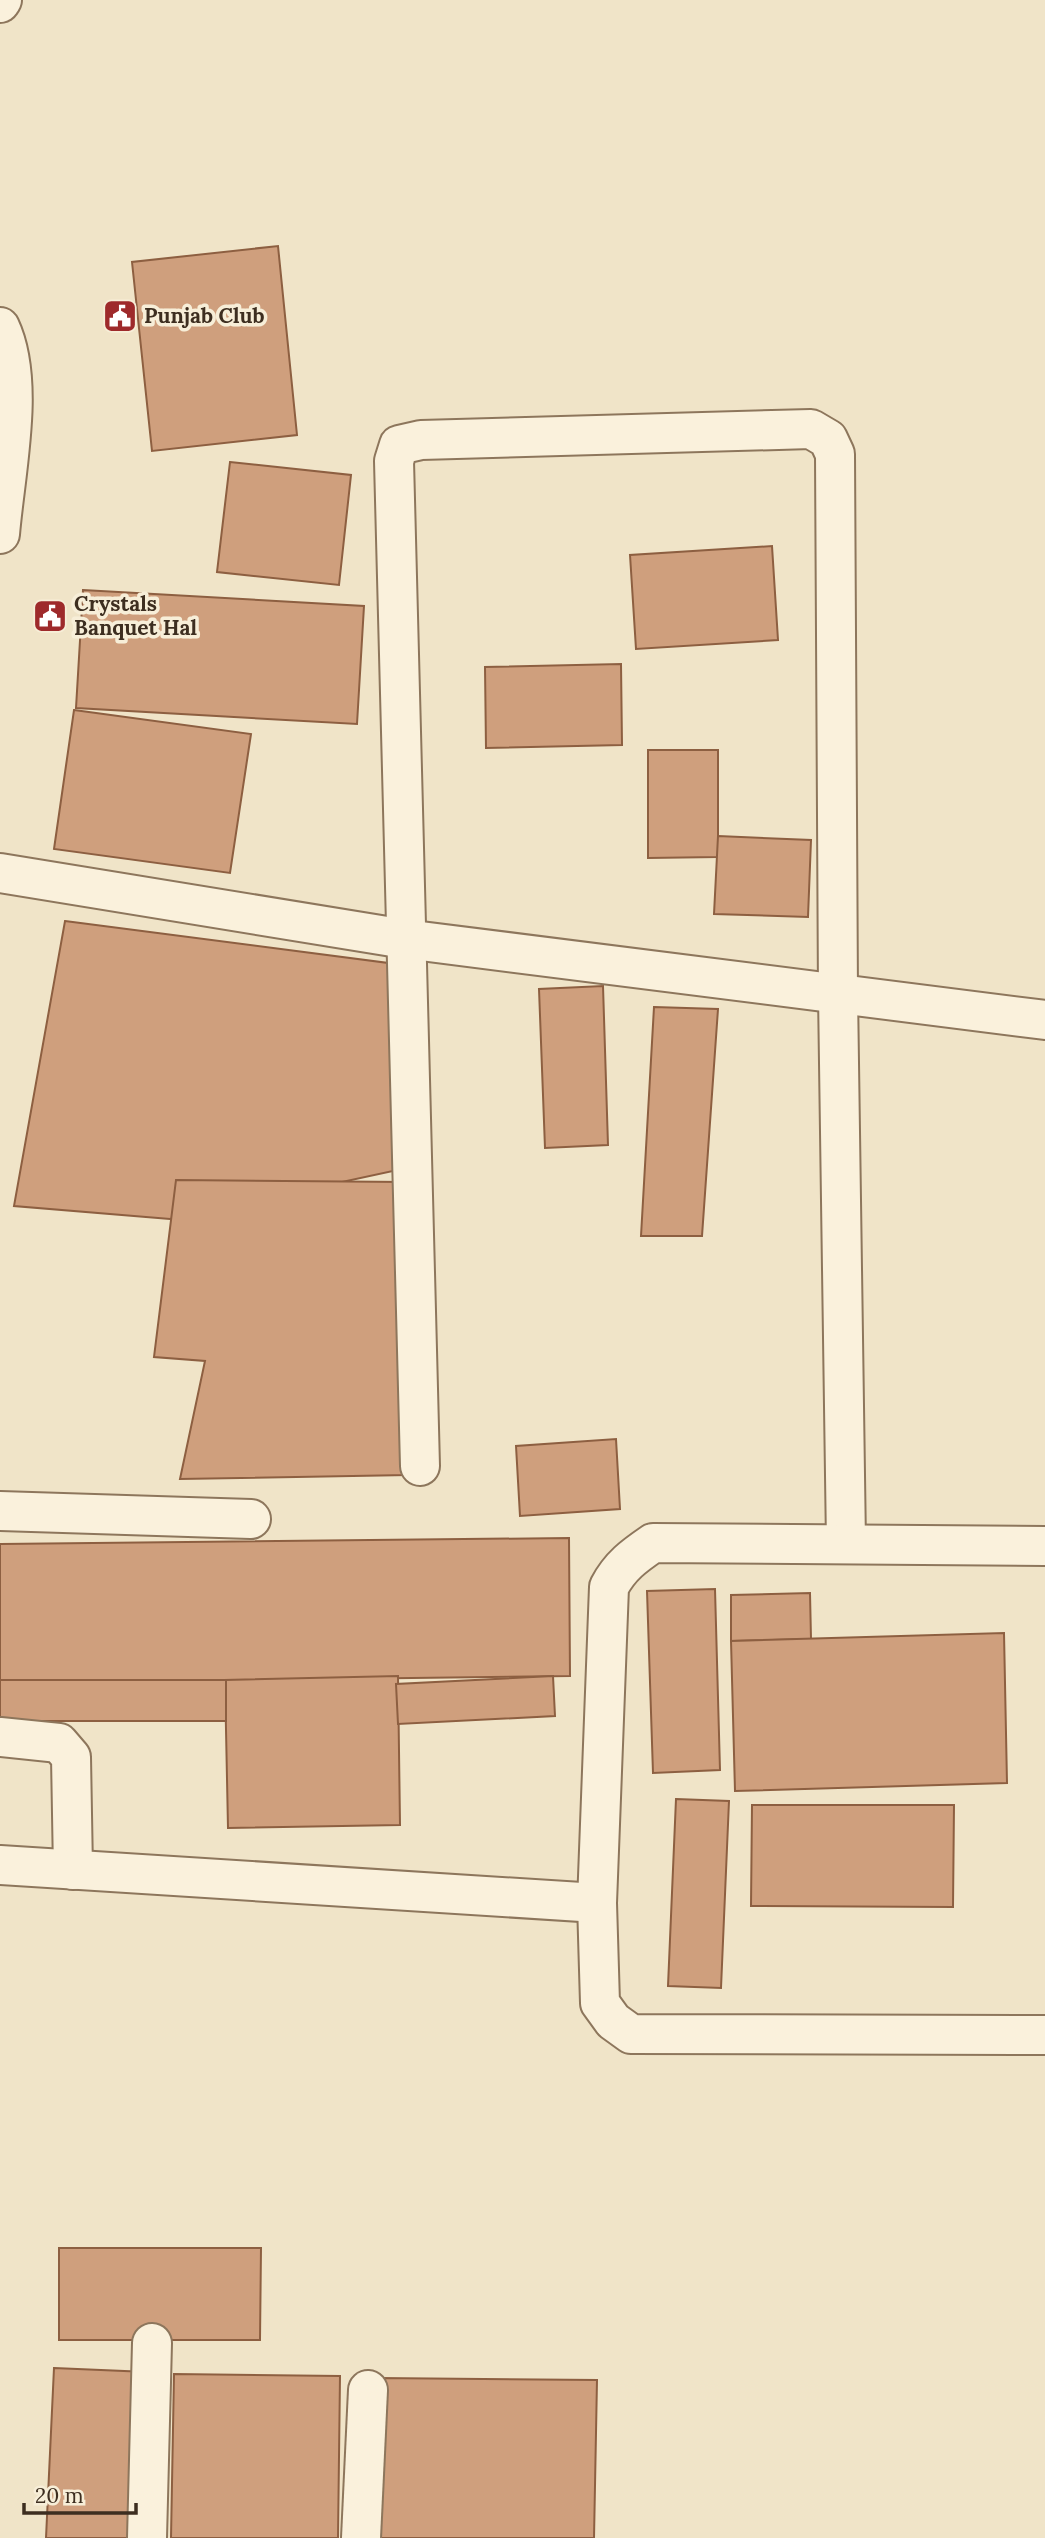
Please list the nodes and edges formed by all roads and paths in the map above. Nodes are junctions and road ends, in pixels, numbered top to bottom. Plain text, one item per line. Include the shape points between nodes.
1 (0, 327) edge
2 (0, 534) edge
3 (0, 873) edge
4 (405, 939) junction
5 (838, 994) junction
6 (1045, 1020) edge
7 (420, 1466) dead end
8 (0, 1511) edge
9 (251, 1519) dead end
10 (846, 1543) junction
11 (1045, 1546) edge
12 (0, 1737) edge
13 (0, 1865) edge
14 (73, 1870) junction
15 (597, 1903) junction
16 (1045, 2035) edge
17 (152, 2343) dead end
18 (368, 2390) dead end
19 (146, 2538) edge
20 (360, 2538) edge

1 - 2 street via 14,375
3 - 4 street
4 - 5 street
4 - 5 street via 394,461 399,445 421,440 811,429 828,439 835,454
4 - 7 street
5 - 6 street
5 - 10 street
8 - 9 street
10 - 11 street
10 - 15 street via 653,1543 618,1570 609,1587
12 - 14 street via 59,1743 71,1757
13 - 14 street
14 - 15 street
15 - 16 street via 600,2003 613,2021 631,2034
17 - 19 street
18 - 20 street

